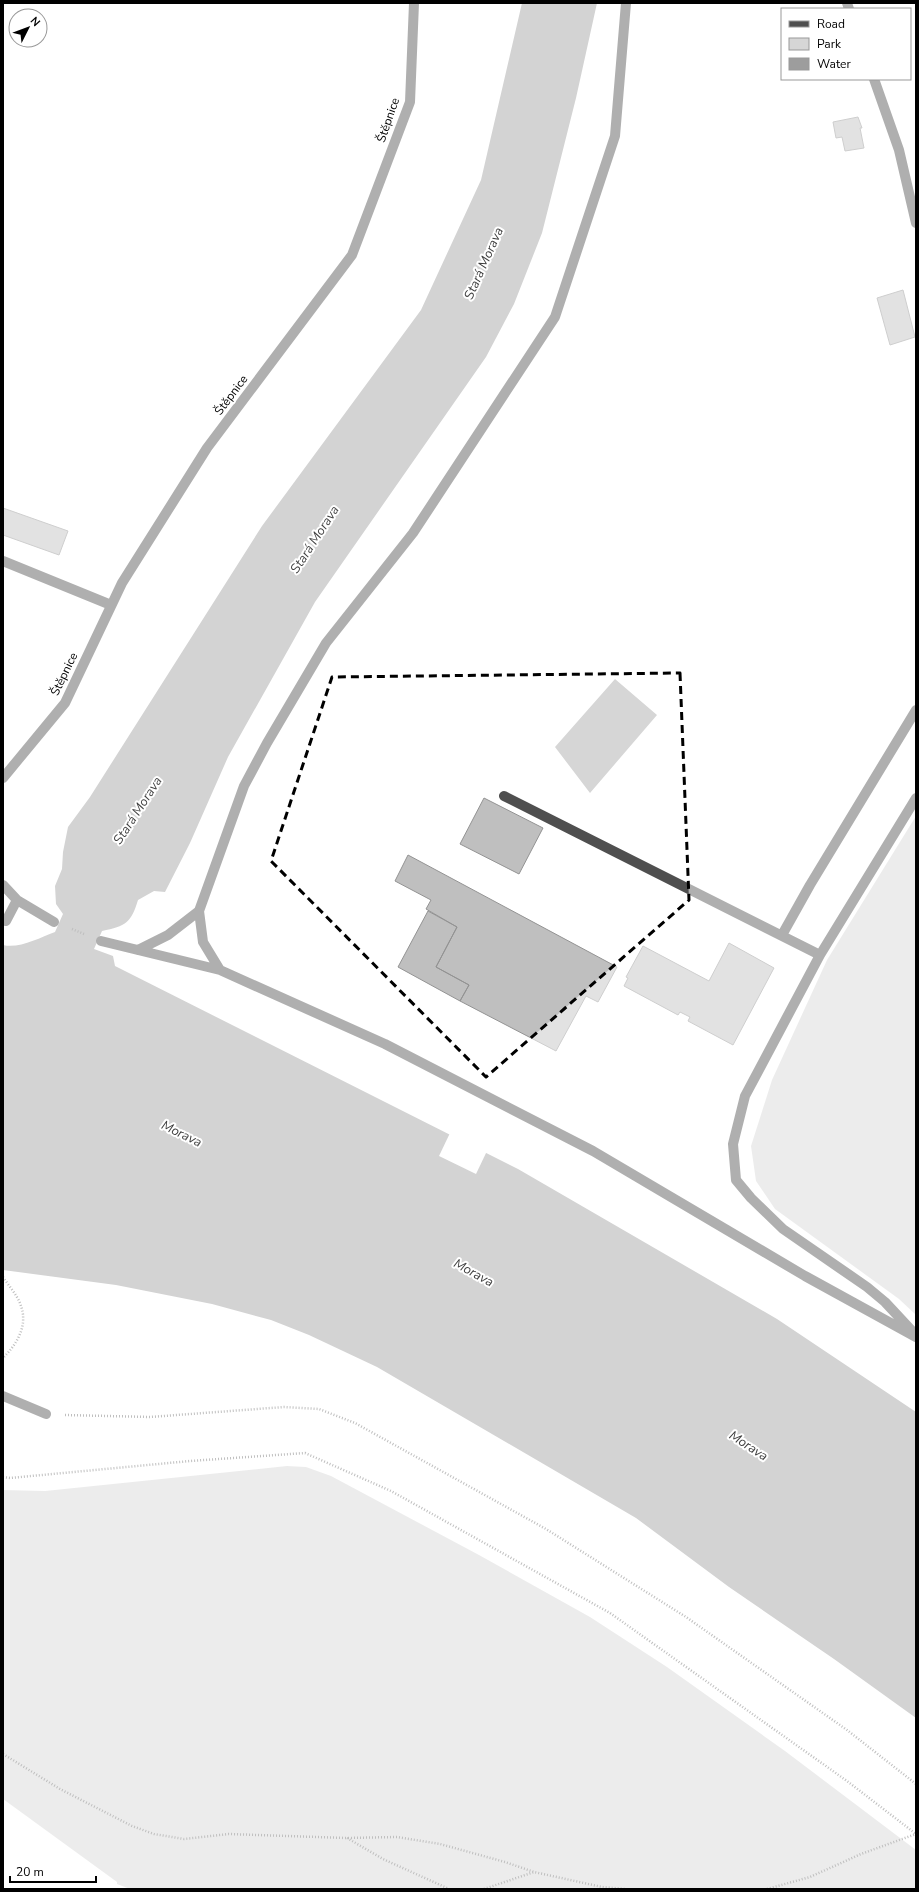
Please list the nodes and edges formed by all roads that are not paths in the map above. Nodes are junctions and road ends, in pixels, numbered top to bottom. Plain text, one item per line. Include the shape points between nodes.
1 (414, 3) edge
2 (626, 3) edge
3 (874, 80) edge
4 (916, 223) edge
5 (3, 561) edge
6 (111, 604) junction
7 (916, 710) edge
8 (3, 778) edge
9 (504, 796) dead end
10 (916, 798) edge
11 (3, 885) edge
12 (17, 900) junction
13 (199, 911) junction
14 (6, 921) dead end
15 (54, 922) road end
16 (782, 935) junction
17 (101, 941) road end
18 (138, 950) junction
19 (820, 955) junction
20 (220, 970) junction
21 (916, 1336) edge
22 (3, 1396) edge
23 (46, 1414) road end

1 - 6 street, Štěpnice via 410,102 352,256 207,448
2 - 13 street via 615,136 555,317 413,533 322,650 244,786
3 - 4 street via 899,150
5 - 6 street
6 - 8 street, Štěpnice via 65,703
7 - 16 street via 810,884
9 - 16 street
10 - 19 street
11 - 12 street
12 - 14 street
12 - 15 street
13 - 18 street via 168,935
13 - 20 street via 203,942
16 - 19 street
17 - 18 street
18 - 20 street
19 - 21 street via 745,1096 733,1144 736,1180 783,1229 867,1287
20 - 21 street via 385,1044 593,1151 805,1276
22 - 23 street

